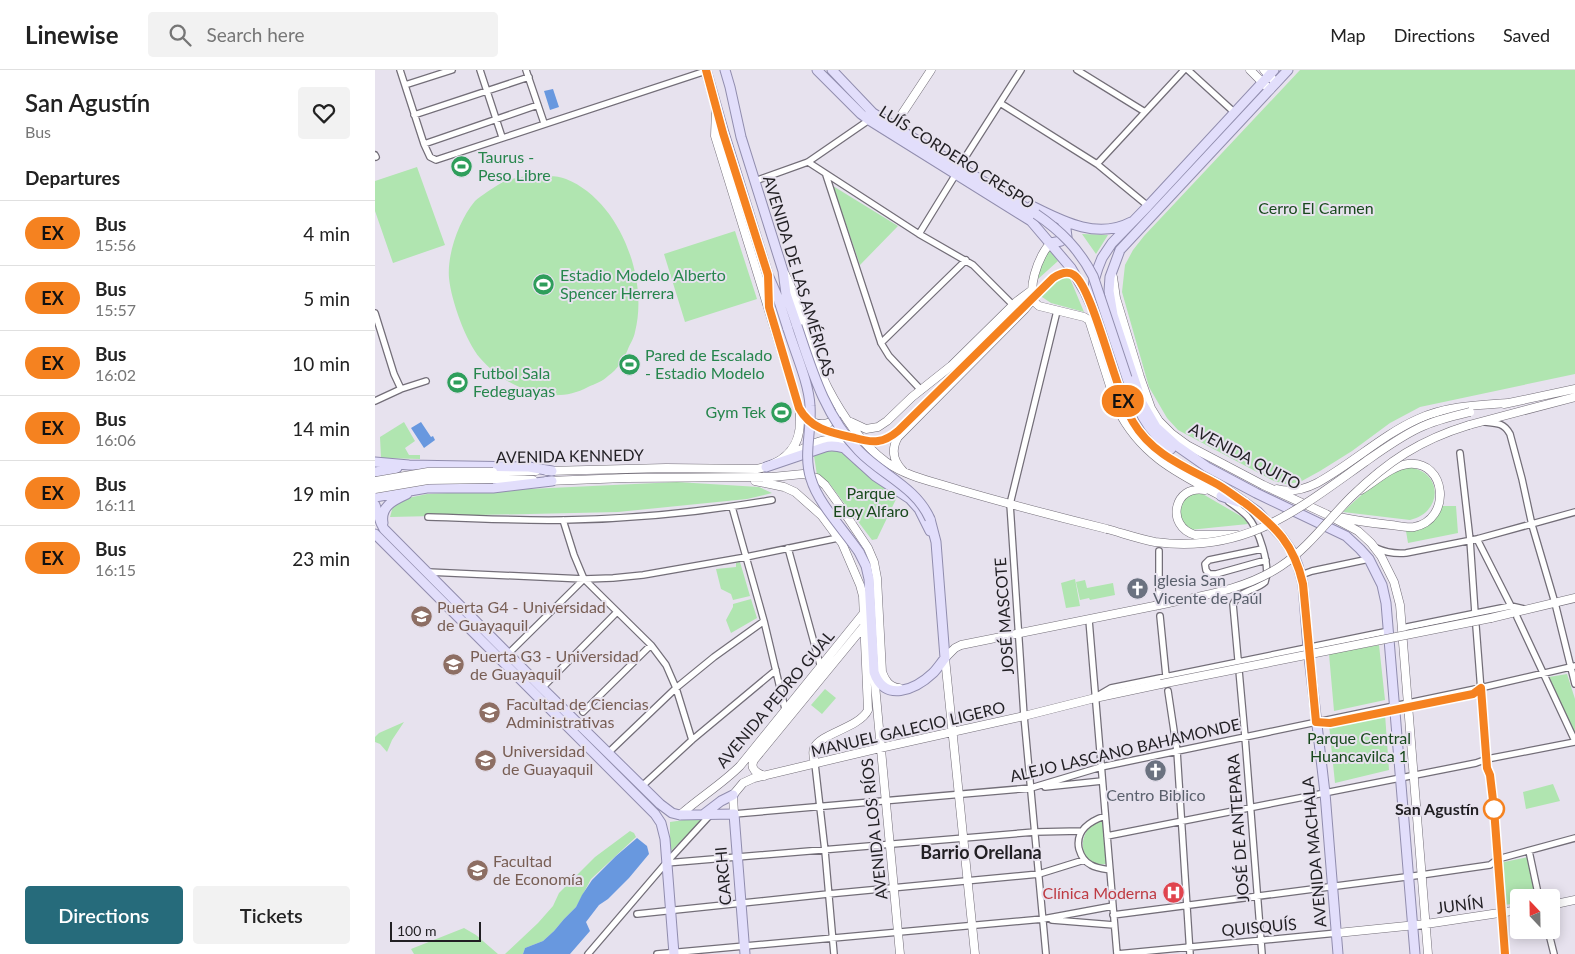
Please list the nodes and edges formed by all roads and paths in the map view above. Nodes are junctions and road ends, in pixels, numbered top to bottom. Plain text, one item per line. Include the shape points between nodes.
1 (400, 70) edge
2 (452, 70) edge
3 (480, 70) edge
4 (526, 70) edge
5 (725, 70) edge
6 (817, 70) edge
7 (832, 70) edge
8 (931, 70) edge
9 (1021, 70) edge
10 (1077, 70) edge
11 (1184, 70) edge
12 (1188, 70) edge
13 (1250, 70) edge
14 (1288, 70) edge
15 (706, 71) edge
16 (1269, 71) edge
17 (529, 77) junction
18 (1277, 83) junction
19 (1262, 84) junction
20 (405, 85) junction
21 (1270, 90) junction
22 (487, 91) junction
23 (1000, 103) junction
24 (538, 105) junction
25 (1145, 112) junction
26 (1235, 113) junction
27 (414, 115) junction
28 (496, 120) junction
29 (869, 120) junction
30 (544, 123) junction
31 (894, 126) junction
32 (502, 137) junction
33 (424, 144) junction
34 (808, 162) junction
35 (1097, 164) junction
36 (957, 170) junction
37 (826, 175) junction
38 (733, 180) junction
39 (755, 181) junction
40 (1000, 191) junction
41 (1148, 206) junction
42 (1135, 220) junction
43 (1062, 221) junction
44 (919, 234) junction
45 (1051, 243) junction
46 (967, 260) junction
47 (1113, 264) junction
48 (783, 271) junction
49 (768, 275) junction
50 (1032, 295) junction
51 (1013, 305) junction
52 (769, 307) junction
53 (1057, 311) junction
54 (375, 313) edge
55 (792, 328) junction
56 (1099, 330) junction
57 (881, 343) junction
58 (426, 381) dead end
59 (401, 389) junction
60 (1575, 389) edge
61 (921, 390) junction
62 (1575, 396) edge
63 (835, 400) junction
64 (375, 401) edge
65 (1508, 403) junction
66 (799, 408) junction
67 (849, 422) junction
68 (1478, 422) junction
69 (869, 447) junction
70 (1460, 453) dead end
71 (375, 462) edge
72 (776, 463) junction
73 (409, 465) junction
74 (766, 467) junction
75 (1207, 467) junction
76 (397, 468) junction
77 (375, 472) edge
78 (907, 473) junction
79 (493, 476) junction
80 (552, 476) junction
81 (741, 478) junction
82 (375, 481) edge
83 (1263, 486) junction
84 (427, 488) junction
85 (375, 489) edge
86 (400, 492) junction
87 (1221, 496) junction
88 (375, 497) edge
89 (1351, 497) junction
90 (772, 500) dead end
91 (1010, 504) junction
92 (375, 505) edge
93 (1247, 505) junction
94 (732, 507) junction
95 (1575, 512) edge
96 (1326, 514) junction
97 (428, 518) dead end
98 (563, 520) junction
99 (375, 523) edge
100 (1532, 525) junction
101 (386, 530) junction
102 (375, 534) edge
103 (1244, 535) junction
104 (838, 538) junction
105 (1477, 539) junction
106 (1469, 540) junction
107 (936, 542) junction
108 (1374, 547) junction
109 (788, 548) junction
110 (1262, 549) junction
111 (1159, 551) dead end
112 (1246, 553) junction
113 (746, 557) junction
114 (1369, 559) junction
115 (1266, 560) junction
116 (1250, 565) junction
117 (428, 572) junction
118 (1301, 575) junction
119 (584, 579) junction
120 (870, 592) junction
121 (1575, 598) edge
122 (1555, 603) junction
123 (1157, 606) junction
124 (1511, 606) junction
125 (1525, 609) junction
126 (617, 612) junction
127 (863, 612) junction
128 (1475, 613) junction
129 (1160, 616) dead end
130 (1517, 618) dead end
131 (1089, 620) junction
132 (764, 621) junction
133 (864, 626) junction
134 (1476, 626) dead end
135 (1402, 628) junction
136 (1389, 631) junction
137 (1019, 634) junction
138 (865, 639) junction
139 (651, 646) junction
140 (1308, 648) junction
141 (508, 654) junction
142 (945, 658) junction
143 (1238, 662) junction
144 (1573, 666) edge
145 (821, 668) junction
146 (874, 668) junction
147 (776, 670) junction
148 (1543, 674) junction
149 (1166, 676) junction
150 (1575, 684) edge
151 (914, 686) junction
152 (542, 688) junction
153 (676, 688) junction
154 (1481, 688) junction
155 (1168, 691) dead end
156 (1095, 698) junction
157 (1407, 703) junction
158 (1395, 706) junction
159 (785, 711) junction
160 (583, 712) dead end
161 (1024, 716) junction
162 (788, 719) junction
163 (1316, 722) junction
164 (953, 732) junction
165 (1245, 737) junction
166 (692, 740) junction
167 (1575, 741) edge
168 (880, 748) junction
169 (1177, 751) junction
170 (608, 752) junction
171 (1487, 759) junction
172 (815, 764) junction
173 (1101, 767) junction
174 (1487, 768) dead end
175 (764, 776) junction
176 (1413, 776) junction
177 (1401, 778) junction
178 (1102, 781) junction
179 (641, 787) junction
180 (1031, 788) junction
181 (1325, 793) junction
182 (733, 795) junction
183 (959, 795) junction
184 (886, 802) junction
185 (819, 807) junction
186 (1250, 808) junction
187 (708, 814) junction
188 (734, 814) junction
189 (680, 815) junction
190 (1105, 816) junction
191 (1181, 822) junction
192 (1081, 831) junction
193 (1035, 832) junction
194 (1107, 836) junction
195 (963, 838) junction
196 (1575, 838) edge
197 (890, 845) junction
198 (825, 851) junction
199 (1529, 851) junction
200 (736, 858) junction
201 (1084, 860) junction
202 (666, 863) junction
203 (1109, 870) junction
204 (1039, 874) junction
205 (1421, 875) junction
206 (1409, 877) junction
207 (967, 881) junction
208 (1333, 887) junction
209 (894, 888) junction
210 (1537, 889) edge
211 (828, 894) junction
212 (1257, 897) junction
213 (1575, 900) edge
214 (740, 903) junction
215 (1560, 903) edge
216 (1113, 906) junction
217 (1186, 906) junction
218 (670, 911) junction
219 (1510, 911) edge
220 (637, 914) dead end
221 (1113, 916) junction
222 (1043, 919) junction
223 (1426, 924) junction
224 (972, 925) junction
225 (1114, 925) junction
226 (1408, 925) junction
227 (898, 932) junction
228 (1337, 933) junction
229 (832, 938) junction
230 (1550, 939) edge
231 (1261, 940) junction
232 (744, 950) edge
233 (1190, 951) edge
234 (674, 953) edge
235 (588, 954) edge
236 (657, 954) edge
237 (834, 954) edge
238 (900, 954) edge
239 (975, 954) edge
240 (1046, 954) edge
241 (1117, 954) edge
242 (1262, 954) edge
243 (1339, 954) edge
244 (1415, 954) edge
245 (1428, 954) edge
246 (1553, 954) edge

1 - 20 street
2 - 20 street
3 - 22 street
4 - 17 street
5 - 39 main road, AVENIDA DE LAS AMÉRICAS
6 - 29 main road, LUÍS CORDERO CRESPO
7 - 31 main road via 873,113
8 - 31 main road
9 - 23 street
10 - 25 street
11 - 25 street
12 - 26 street
13 - 19 main road
14 - 18 main road
15 - 30 street
15 - 38 main road, AVENIDA DE LAS AMÉRICAS
16 - 18 main road
16 - 19 main road, AVENIDA MACHALA
17 - 22 street
17 - 24 street
18 - 21 main road
19 - 21 main road
19 - 26 main road, AVENIDA MACHALA
20 - 27 street
21 - 47 main road via 1125,243
22 - 27 street
22 - 28 street
23 - 35 street
23 - 36 street
24 - 28 street
24 - 30 street
25 - 35 street
26 - 41 main road, AVENIDA MACHALA
27 - 33 street
28 - 32 street
28 - 33 street
29 - 34 street
29 - 36 main road, LUÍS CORDERO CRESPO
30 - 32 street
31 - 36 main road
32 - 33 street via 438,159 428,154
34 - 37 street
34 - 39 street
35 - 41 street
36 - 40 main road
36 - 44 street
36 - 45 main road, LUÍS CORDERO CRESPO via 1031,221
37 - 44 street
37 - 57 street
38 - 49 main road, AVENIDA DE LAS AMÉRICAS
38 - 52 main road, AVENIDA DE LAS AMÉRICAS
39 - 48 main road, AVENIDA DE LAS AMÉRICAS
40 - 43 main road
40 - 75 main road, LUÍS CORDERO CRESPO, bridge via 1062,234 1077,249 1096,283 1140,413 1151,430 1171,449
41 - 42 main road, AVENIDA MACHALA
42 - 43 main road via 1123,226 1098,229
42 - 56 main road, AVENIDA MACHALA via 1107,250 1096,272 1092,295
43 - 45 main road via 1067,237
44 - 46 street
45 - 50 main road via 1040,256
45 - 56 main road, LUÍS CORDERO CRESPO via 1085,292
46 - 51 street
46 - 57 street
47 - 75 main road, AVENIDA QUITO via 1109,292 1113,315 1142,404 1163,433
47 - 83 main road, AVENIDA QUITO via 1113,286 1120,313 1155,415 1171,434 1187,445
48 - 55 main road, AVENIDA DE LAS AMÉRICAS
48 - 63 main road via 794,292 823,378
49 - 52 main road
49 - 55 main road, AVENIDA DE LAS AMÉRICAS
50 - 51 main road
50 - 53 main road via 1035,304
50 - 78 main road via 1025,309 898,437 894,455 901,469
51 - 61 main road via 951,366
52 - 66 main road, AVENIDA DE LAS AMÉRICAS
53 - 87 main road via 1089,320 1117,408 1137,440 1163,464
53 - 91 street, JOSÉ MASCOTE
54 - 59 street
55 - 107 main road, AVENIDA DE LAS AMÉRICAS, bridge via 837,424 867,459 916,496 930,519
55 - 120 main road, AVENIDA DE LAS AMÉRICAS, bridge via 810,401 810,478 818,496 859,552 868,573
56 - 93 main road, AVENIDA MACHALA via 1131,420 1141,434 1166,457 1227,490
57 - 61 street
58 - 59 street
59 - 64 street
60 - 65 main road
61 - 67 main road via 878,426 866,429
62 - 68 main road
63 - 66 main road via 836,417 827,424 808,420
63 - 67 main road
65 - 83 main road via 1461,407 1418,419 1309,487 1287,491
65 - 103 main road, bridge via 1421,427 1276,522
66 - 72 main road, AVENIDA DE LAS AMÉRICAS via 801,425 797,440 789,453
67 - 69 main road
68 - 89 main road, bridge via 1441,434 1406,452
68 - 100 street via 1498,423 1507,428
69 - 72 main road, AVENIDA KENNEDY via 845,440 825,439
69 - 78 main road via 886,462
70 - 106 street
71 - 73 main road
72 - 74 main road, AVENIDA KENNEDY
73 - 76 main road
73 - 80 main road via 529,466
74 - 80 main road, AVENIDA KENNEDY via 666,468
74 - 107 main road via 831,446 844,448 875,476 910,498
75 - 114 main road, AVENIDA QUITO via 1345,536
76 - 77 main road
76 - 86 main road via 389,472 385,481 389,488
78 - 91 main road
79 - 80 main road, AVENIDA KENNEDY
79 - 82 main road, AVENIDA KENNEDY, bridge via 427,472
79 - 85 main road, AVENIDA KENNEDY, bridge via 428,480
80 - 81 main road, AVENIDA KENNEDY
80 - 84 main road via 493,488
81 - 104 main road via 790,489 822,516
81 - 151 main road via 803,474 813,476 825,485 874,562 883,677 897,688
83 - 96 main road, AVENIDA QUITO
84 - 86 main road
84 - 101 main road via 388,504 382,517
86 - 88 main road
87 - 93 main road
87 - 103 main road, bridge via 1206,490 1188,492 1176,508 1180,525 1195,535
87 - 110 street, JOSÉ DE ANTEPARA via 1253,523
89 - 96 main road, bridge via 1395,468 1407,464 1427,469 1440,489 1436,511 1429,520 1414,527 1355,521
89 - 123 main road, bridge via 1309,543 1272,572 1225,590
90 - 94 street
91 - 103 main road, bridge via 1153,541 1209,542
91 - 137 street, JOSÉ MASCOTE
92 - 101 main road
93 - 118 main road, AVENIDA MACHALA via 1283,537
94 - 98 street
94 - 113 street
95 - 100 street
96 - 108 main road, AVENIDA QUITO via 1351,526
97 - 98 street
98 - 119 street
99 - 101 main road
100 - 105 street
100 - 122 street
101 - 117 main road
102 - 202 main road via 655,814 663,830
104 - 109 street
104 - 127 main road via 860,586
105 - 106 street
105 - 124 street
106 - 108 street via 1394,554
106 - 128 street
107 - 142 main road, AVENIDA DE LAS AMÉRICAS
108 - 135 main road, AVENIDA QUITO via 1397,591
109 - 113 street
109 - 145 street
110 - 112 street
110 - 115 street, JOSÉ DE ANTEPARA
111 - 123 street
112 - 116 street
112 - 116 street via 1209,560 1205,564 1206,570 1209,574 1216,574
113 - 119 street via 643,575
113 - 132 street
114 - 118 street
114 - 136 main road, AVENIDA QUITO via 1385,594
115 - 116 street
115 - 143 street, JOSÉ DE ANTEPARA via 1265,582 1242,593 1233,604
117 - 119 street
117 - 141 main road
118 - 140 main road, AVENIDA MACHALA
119 - 126 street
119 - 141 street
120 - 127 main road
120 - 146 main road, AVENIDA DE LAS AMÉRICAS
121 - 122 main road, MANUEL GALECIO LIGERO
122 - 125 main road, MANUEL GALECIO LIGERO
122 - 144 street
123 - 131 main road
124 - 125 street, MANUEL GALECIO LIGERO
124 - 128 street, MANUEL GALECIO LIGERO
125 - 156 main road, MANUEL GALECIO LIGERO, bridge
126 - 139 street
126 - 152 street
127 - 133 main road
127 - 145 main road, AVENIDA PEDRO GUAL
128 - 135 street, MANUEL GALECIO LIGERO
129 - 149 street
130 - 148 street
131 - 137 main road
131 - 156 street
132 - 147 street
132 - 153 street
133 - 138 main road
133 - 162 main road, AVENIDA PEDRO GUAL
134 - 154 street
135 - 157 main road, AVENIDA QUITO
136 - 140 street, MANUEL GALECIO LIGERO
136 - 158 main road, AVENIDA QUITO
137 - 142 main road via 961,645
137 - 161 street, JOSÉ MASCOTE
138 - 146 main road
138 - 172 main road via 868,710 862,719 817,745 813,754
139 - 153 street via 666,665
139 - 160 street
140 - 143 street, MANUEL GALECIO LIGERO
140 - 163 main road, AVENIDA MACHALA
141 - 152 main road
142 - 151 main road via 933,673
142 - 164 main road
143 - 149 street, MANUEL GALECIO LIGERO
143 - 165 street, JOSÉ DE ANTEPARA
144 - 148 street, ALEJO LASCANO BAHAMONDE
144 - 150 street
145 - 159 main road, AVENIDA PEDRO GUAL
146 - 151 main road via 878,682 888,690 899,692
146 - 168 main road, AVENIDA LOS RÍOS
147 - 159 street
147 - 166 street
148 - 154 street, ALEJO LASCANO BAHAMONDE
148 - 167 street
149 - 156 street, MANUEL GALECIO LIGERO via 1111,688
152 - 170 main road
153 - 166 street
153 - 170 street
154 - 157 street, ALEJO LASCANO BAHAMONDE
154 - 171 street
155 - 169 street
156 - 161 main road, MANUEL GALECIO LIGERO
156 - 173 street
157 - 158 street, ALEJO LASCANO BAHAMONDE
157 - 176 main road, AVENIDA QUITO
158 - 163 street, ALEJO LASCANO BAHAMONDE
158 - 177 main road, AVENIDA QUITO
159 - 162 street
159 - 189 main road, AVENIDA PEDRO GUAL via 732,774
161 - 164 main road, MANUEL GALECIO LIGERO
161 - 180 street, JOSÉ MASCOTE
162 - 175 main road, AVENIDA PEDRO GUAL via 752,764 754,770
163 - 165 street, ALEJO LASCANO BAHAMONDE
163 - 181 main road, AVENIDA MACHALA
164 - 168 main road, MANUEL GALECIO LIGERO
164 - 183 main road
165 - 169 street, ALEJO LASCANO BAHAMONDE
165 - 186 street, JOSÉ DE ANTEPARA
166 - 179 street
167 - 171 street
168 - 172 main road, MANUEL GALECIO LIGERO
168 - 184 main road, AVENIDA LOS RÍOS
169 - 173 street, ALEJO LASCANO BAHAMONDE
169 - 191 street
170 - 179 main road
171 - 174 street
171 - 176 street
172 - 175 main road, MANUEL GALECIO LIGERO
172 - 185 street
173 - 178 street
173 - 180 street, ALEJO LASCANO BAHAMONDE
175 - 182 main road, MANUEL GALECIO LIGERO via 745,782
176 - 177 street
176 - 205 main road, AVENIDA QUITO
177 - 181 street
177 - 206 main road, AVENIDA QUITO
178 - 180 street
178 - 190 street
179 - 189 main road via 665,809
180 - 183 street, ALEJO LASCANO BAHAMONDE
180 - 193 street, JOSÉ MASCOTE
181 - 186 street
181 - 208 main road, AVENIDA MACHALA
182 - 187 main road
182 - 188 main road, CARCHI
183 - 184 street, ALEJO LASCANO BAHAMONDE
183 - 195 main road
184 - 185 street, ALEJO LASCANO BAHAMONDE
184 - 197 main road, AVENIDA LOS RÍOS
185 - 188 street, ALEJO LASCANO BAHAMONDE
185 - 198 street
186 - 191 street
186 - 212 street, JOSÉ DE ANTEPARA
187 - 188 main road
187 - 189 main road
187 - 202 street
188 - 200 main road, CARCHI
190 - 192 street via 1092,821
190 - 194 street
191 - 194 street
191 - 217 street
192 - 193 street
192 - 201 street via 1079,846
193 - 195 street
193 - 204 street, JOSÉ MASCOTE
194 - 203 street
195 - 197 street
195 - 207 main road
196 - 199 street
197 - 198 street
197 - 209 main road, AVENIDA LOS RÍOS
198 - 200 street
198 - 211 street
199 - 205 street via 1490,864
199 - 210 street
200 - 202 street
200 - 214 main road, CARCHI
201 - 203 street via 1091,866
201 - 204 street
202 - 218 main road
202 - 235 street
203 - 216 street
204 - 207 street
204 - 222 street, JOSÉ MASCOTE
205 - 206 street
205 - 223 main road, AVENIDA QUITO
206 - 208 street
206 - 226 main road, AVENIDA QUITO
207 - 209 street
207 - 224 main road
208 - 212 street
208 - 228 main road, AVENIDA MACHALA
209 - 211 street
209 - 227 main road, AVENIDA LOS RÍOS
211 - 214 street
211 - 229 street
212 - 217 street
212 - 231 street, JOSÉ DE ANTEPARA
213 - 215 main road
214 - 218 street
214 - 232 main road, CARCHI
216 - 221 street
216 - 222 street
217 - 221 street
217 - 233 street
218 - 220 street
218 - 234 main road
219 - 223 main road, JUNÍN
221 - 225 street
222 - 224 street
222 - 225 street
222 - 240 street, JOSÉ MASCOTE
223 - 226 main road, JUNÍN
223 - 245 main road, AVENIDA QUITO
224 - 227 street
224 - 239 main road
225 - 241 street
226 - 228 main road, QUISQUÍS
226 - 244 main road, AVENIDA QUITO
227 - 229 street
227 - 238 main road, AVENIDA LOS RÍOS
228 - 231 street, QUISQUÍS
228 - 243 main road, AVENIDA MACHALA
229 - 232 street
229 - 237 street
230 - 246 street
231 - 233 street, QUISQUÍS
231 - 242 street, JOSÉ DE ANTEPARA
232 - 234 street
233 - 241 street, QUISQUÍS
234 - 236 street

